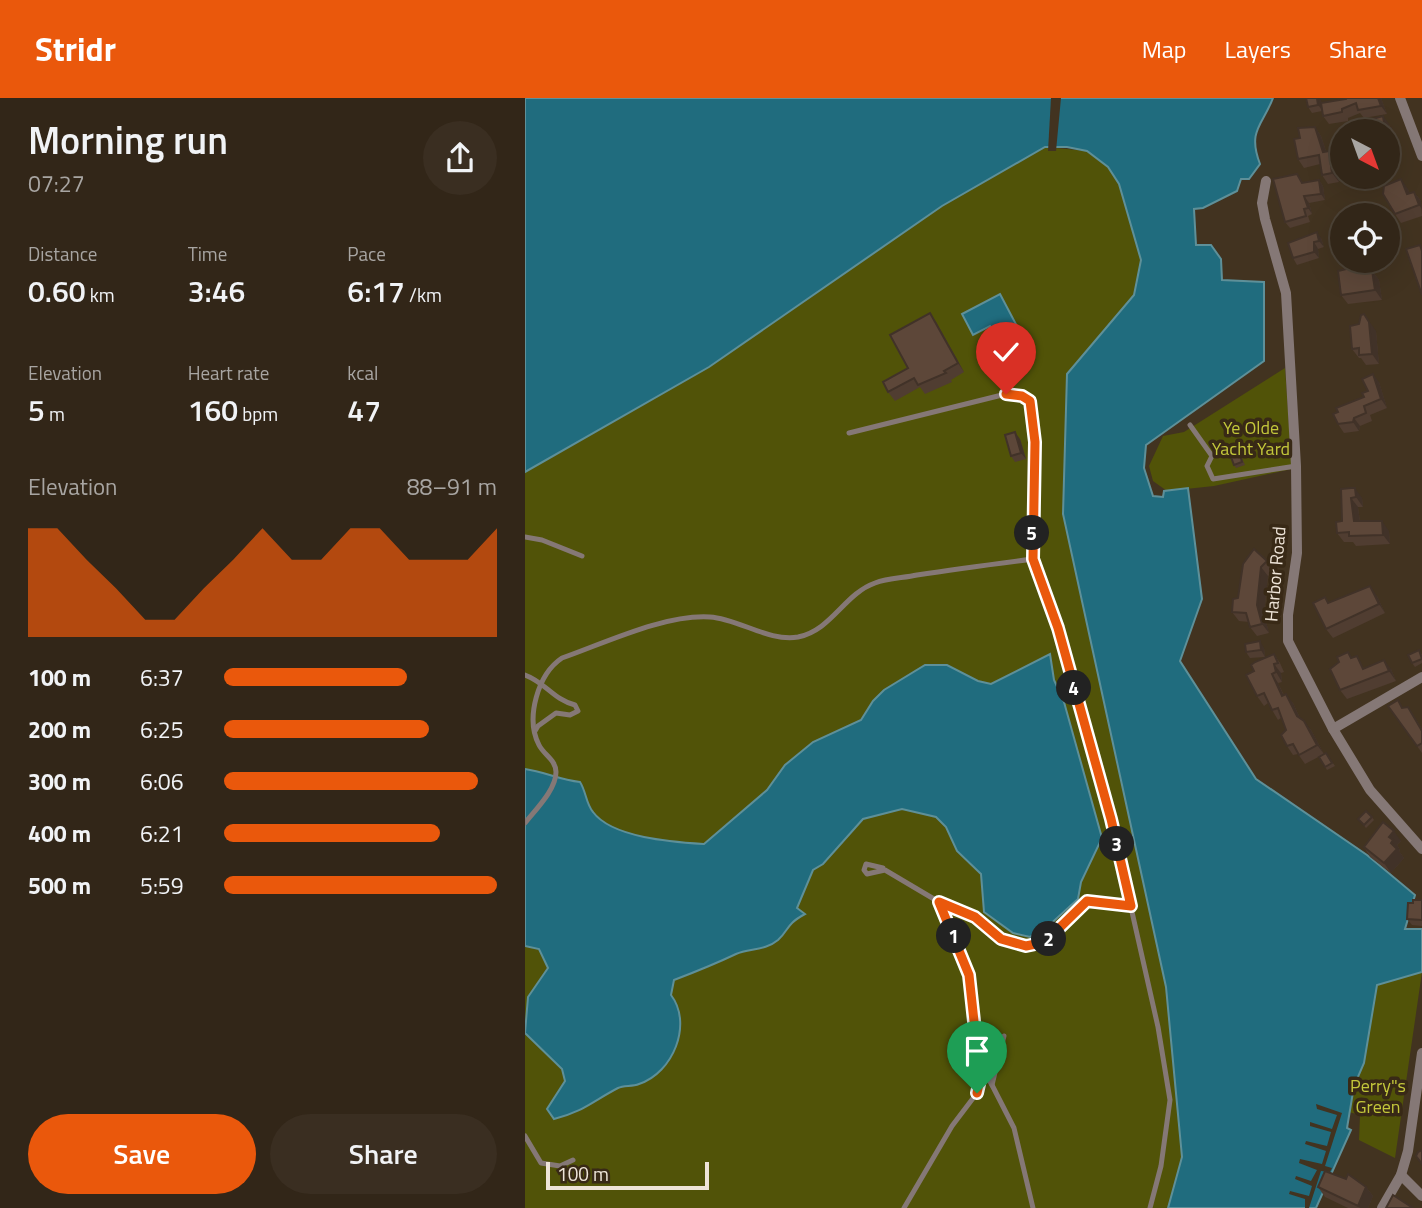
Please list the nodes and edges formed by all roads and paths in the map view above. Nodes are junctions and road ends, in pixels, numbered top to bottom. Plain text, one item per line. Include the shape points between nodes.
1 (1400, 98) edge
2 (1422, 156) edge
3 (1266, 181) dead end
4 (1190, 425) dead end
5 (849, 433) dead end
6 (1296, 466) junction
7 (525, 537) edge
8 (582, 556) dead end
9 (1033, 559) junction
10 (525, 675) edge
11 (1422, 677) edge
12 (540, 682) junction
13 (559, 700) junction
14 (556, 713) junction
15 (1333, 729) junction
16 (534, 734) junction
17 (525, 823) edge
18 (1421, 846) edge
19 (883, 868) dead end
20 (939, 902) junction
21 (1131, 906) junction
22 (1004, 1036) dead end
23 (1422, 1054) edge
24 (982, 1071) junction
25 (992, 1085) junction
26 (525, 1136) edge
27 (1422, 1151) edge
28 (1408, 1152) junction
29 (573, 1160) dead end
30 (1401, 1175) junction
31 (1422, 1196) edge
32 (904, 1208) edge
33 (1033, 1208) edge
34 (1150, 1208) edge
35 (1381, 1208) edge

1 - 2 street
3 - 6 street, Harbor Road via 1262,203 1286,293
4 - 6 lane via 1212,456 1207,466 1213,479
5 - 9 lane via 1006,394 1030,401 1035,442
6 - 15 street, Harbor Road via 1297,553 1288,641
7 - 8 lane
9 - 12 lane via 875,583 856,594 823,626 798,637 723,619 671,621 562,658
9 - 21 lane via 1058,628
10 - 12 lane
11 - 15 street
12 - 13 lane
12 - 16 lane via 533,706
13 - 14 lane
13 - 14 lane via 575,705 578,711
14 - 16 lane
15 - 18 street, Harbor Road via 1370,790
16 - 17 lane via 557,775
19 - 20 lane via 866,864 864,870 867,874 885,870
20 - 21 lane via 975,917 1001,939 1026,946 1045,942 1087,901
20 - 24 lane via 969,975
21 - 34 lane via 1170,1100
22 - 25 lane
23 - 28 street
24 - 25 lane
24 - 32 lane via 977,1093
25 - 33 lane via 1014,1128
26 - 29 lane via 541,1163 560,1166
27 - 28 street
28 - 30 street
30 - 31 street
30 - 35 street

